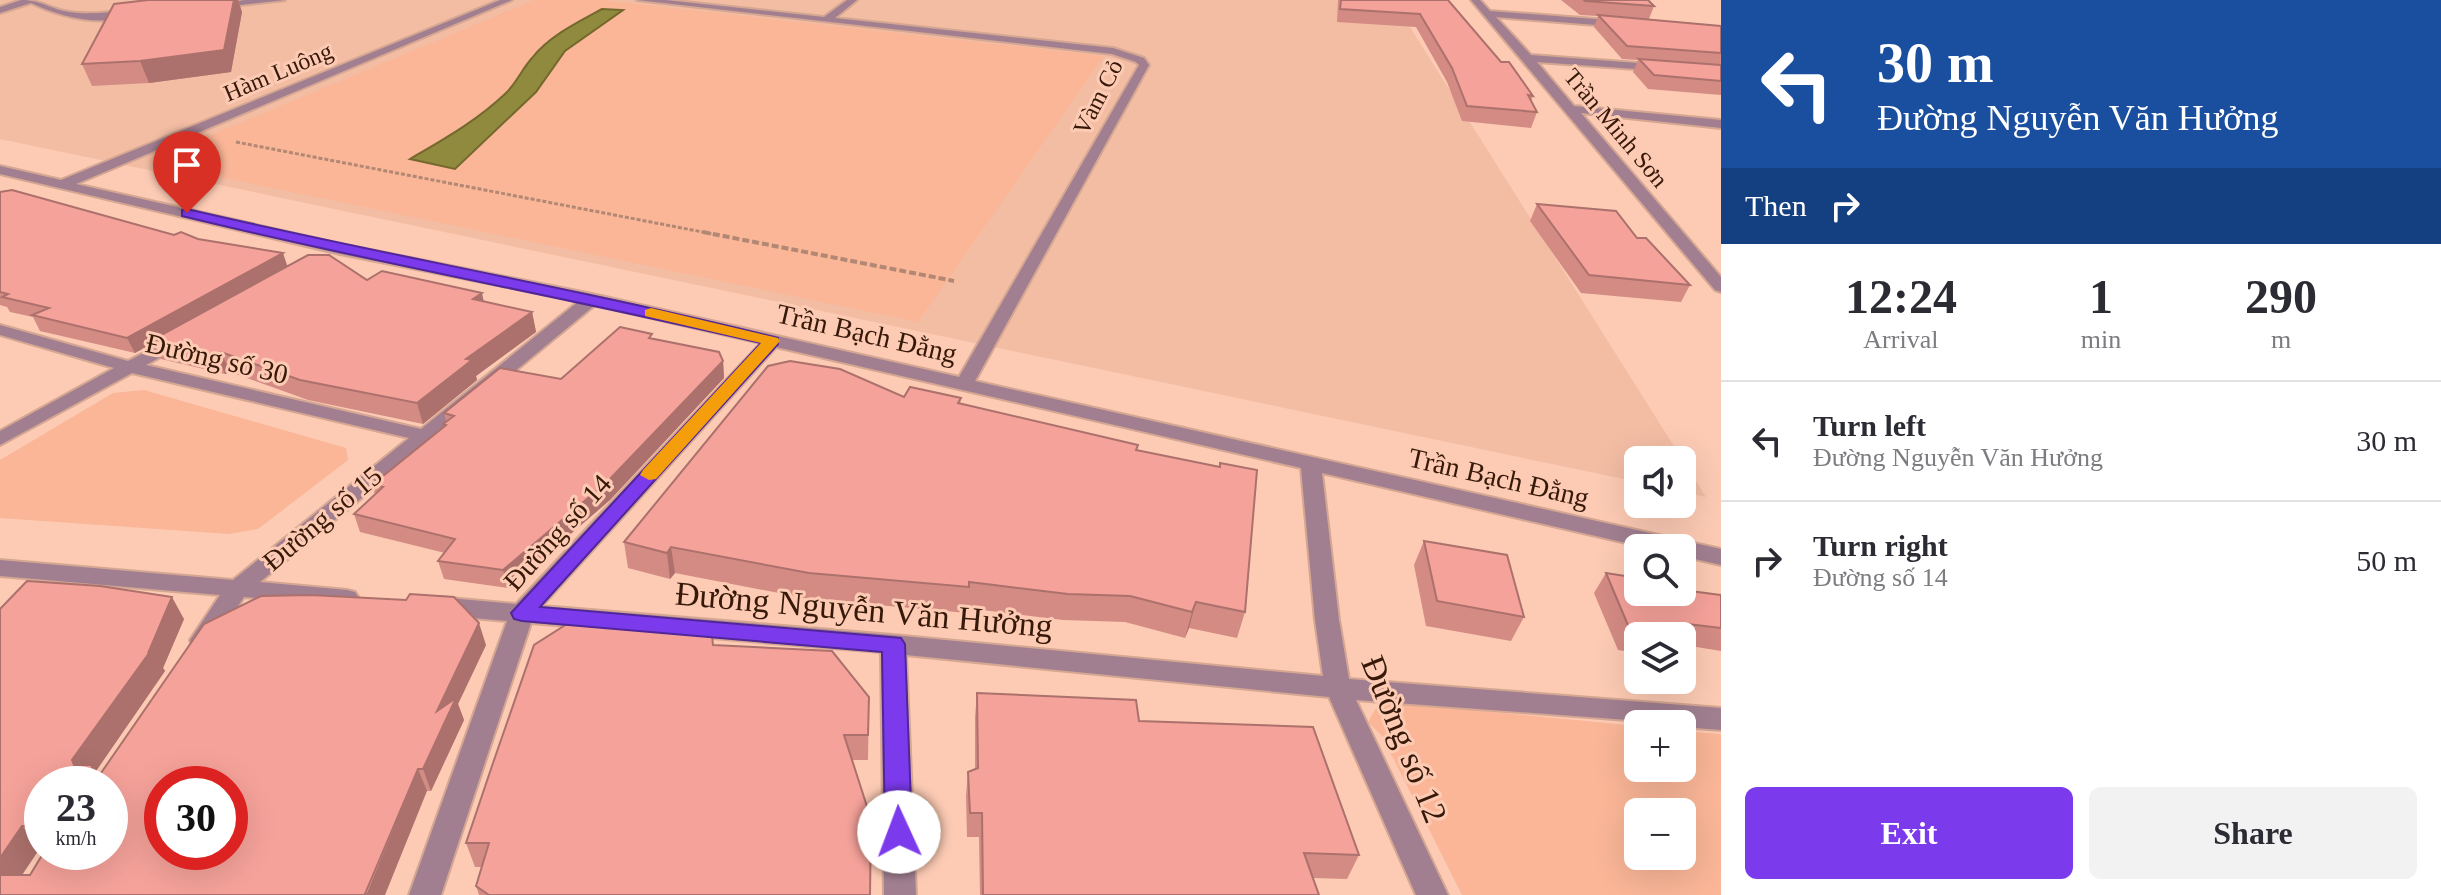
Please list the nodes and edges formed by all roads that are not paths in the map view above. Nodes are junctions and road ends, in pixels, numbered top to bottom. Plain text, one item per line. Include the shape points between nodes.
1 (31, 0) edge
2 (282, 0) edge
3 (508, 0) edge
4 (641, 0) edge
5 (853, 0) edge
6 (1475, 0) edge
7 (202, 9) edge
8 (0, 10) edge
9 (139, 12) edge
10 (1488, 14) junction
11 (152, 16) edge
12 (93, 17) junction
13 (826, 20) junction
14 (1628, 24) edge
15 (1528, 58) junction
16 (1676, 69) edge
17 (1572, 109) junction
18 (1721, 124) edge
19 (0, 170) edge
20 (64, 184) junction
21 (340, 249) junction
22 (314, 264) edge
23 (1721, 287) edge
24 (592, 299) junction
25 (0, 330) edge
26 (196, 330) edge
27 (772, 341) junction
28 (130, 367) junction
29 (964, 384) junction
30 (423, 435) junction
31 (0, 439) edge
32 (1311, 462) junction
33 (1721, 557) edge
34 (4, 573) edge
35 (238, 588) junction
36 (364, 599) edge
37 (411, 603) edge
38 (522, 613) junction
39 (893, 644) junction
40 (184, 666) edge
41 (1338, 688) junction
42 (1721, 719) edge
43 (425, 895) edge
44 (900, 895) edge
45 (1432, 895) edge

1 - 8 street
1 - 12 street via 60,13
2 - 7 street
3 - 20 street, Hàm Luông
4 - 13 street, Vàm Cỏ
5 - 13 street
6 - 10 street, Trần Minh Sơn
9 - 12 street
10 - 14 street
10 - 15 street, Trần Minh Sơn
11 - 12 street
13 - 29 street, Vàm Cỏ via 1113,51 1130,54 1144,65
15 - 16 street
15 - 17 street, Trần Minh Sơn
17 - 18 street
17 - 23 street, Trần Minh Sơn
19 - 20 street, Trần Bạch Đằng
20 - 21 street, Trần Bạch Đằng
21 - 22 street
21 - 24 street, Trần Bạch Đằng
24 - 27 street, Trần Bạch Đằng
24 - 30 street, Đường số 15
25 - 28 street, Đường số 30
26 - 28 street
27 - 29 street, Trần Bạch Đằng
27 - 38 street, Đường số 14
28 - 30 street, Đường số 30
28 - 31 street
29 - 32 street, Trần Bạch Đằng
30 - 35 street, Đường số 15
32 - 33 street, Trần Bạch Đằng
32 - 41 street, Đường số 12
34 - 35 street
35 - 36 street
35 - 40 street, Đường số 15
37 - 38 street, Đường Nguyễn Văn Hưởng
38 - 39 street, Đường Nguyễn Văn Hưởng
38 - 43 street, Đường số 14
39 - 41 street, Đường Nguyễn Văn Hưởng
39 - 44 street
41 - 42 street, Đường Nguyễn Văn Hưởng
41 - 45 street, Đường số 12

